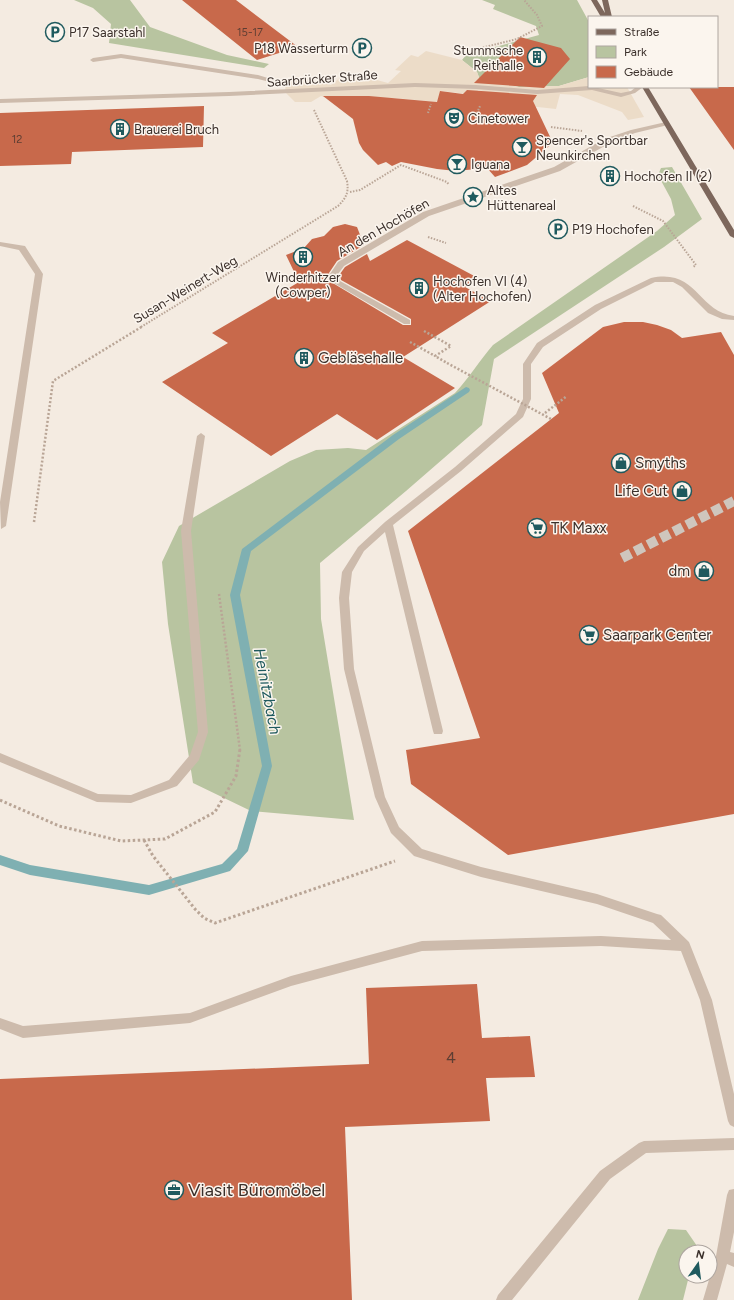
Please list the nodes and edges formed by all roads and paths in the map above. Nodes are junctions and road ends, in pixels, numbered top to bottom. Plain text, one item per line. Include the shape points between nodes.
1 (524, 0) edge
2 (595, 0) edge
3 (605, 0) edge
4 (603, 16) edge
5 (609, 16) edge
6 (477, 49) dead end
7 (93, 60) dead end
8 (278, 82) dead end
9 (592, 88) edge
10 (592, 88) edge
11 (639, 88) edge
12 (647, 88) edge
13 (305, 90) junction
14 (0, 101) edge
15 (666, 124) junction
16 (350, 192) junction
17 (450, 205) junction
18 (633, 206) dead end
19 (734, 236) edge
20 (0, 244) edge
21 (674, 280) junction
22 (734, 318) edge
23 (407, 322) joint
24 (566, 396) dead end
25 (543, 415) junction
26 (551, 419) dead end
27 (201, 436) dead end
28 (34, 522) dead end
29 (388, 524) junction
30 (1, 526) edge
31 (438, 731) dead end
32 (0, 756) edge
33 (144, 840) dead end
34 (418, 853) junction
35 (685, 946) junction
36 (0, 1023) edge
37 (734, 1121) edge
38 (734, 1144) edge
39 (734, 1195) edge
40 (728, 1258) edge
41 (503, 1300) edge
42 (710, 1300) edge

1 - 6 path via 538,15 542,26 517,39
2 - 4 main road
3 - 5 main road
7 - 8 street via 121,56
9 - 13 street, Saarbrücker Straße via 523,92 439,85
10 - 11 street, Saarbrücker Straße via 614,95 632,94
12 - 15 main road
13 - 14 street, Saarbrücker Straße
13 - 16 path
15 - 17 street, An den Hochöfen via 623,134 557,169
15 - 19 main road
16 - 17 path via 360,190 401,165 449,183
16 - 28 path, Susan-Weinert-Weg via 338,206 53,381
17 - 23 street, An den Hochöfen via 426,214 341,264 334,274 336,282
18 - 21 path via 663,221 696,265
20 - 30 street via 22,248 39,274
21 - 22 street via 685,285 711,311
21 - 29 street via 654,280 598,307 540,345 527,364 527,399 520,415 458,469
23 - 25 path, bridge via 451,346 435,356
24 - 25 path
25 - 26 path, bridge
27 - 32 street via 186,531 203,732 195,757 173,783 131,799 97,798
29 - 31 street
29 - 34 street via 361,549 347,572 344,598 349,669 380,797 395,830
33 - 34 path via 153,856 195,909 204,918 215,923
34 - 35 street via 481,872 597,899 657,919
35 - 36 street via 601,941 422,946 291,980 190,1018 23,1032
35 - 37 street via 706,1000
38 - 41 street via 644,1147 605,1175
39 - 40 street
40 - 42 street

